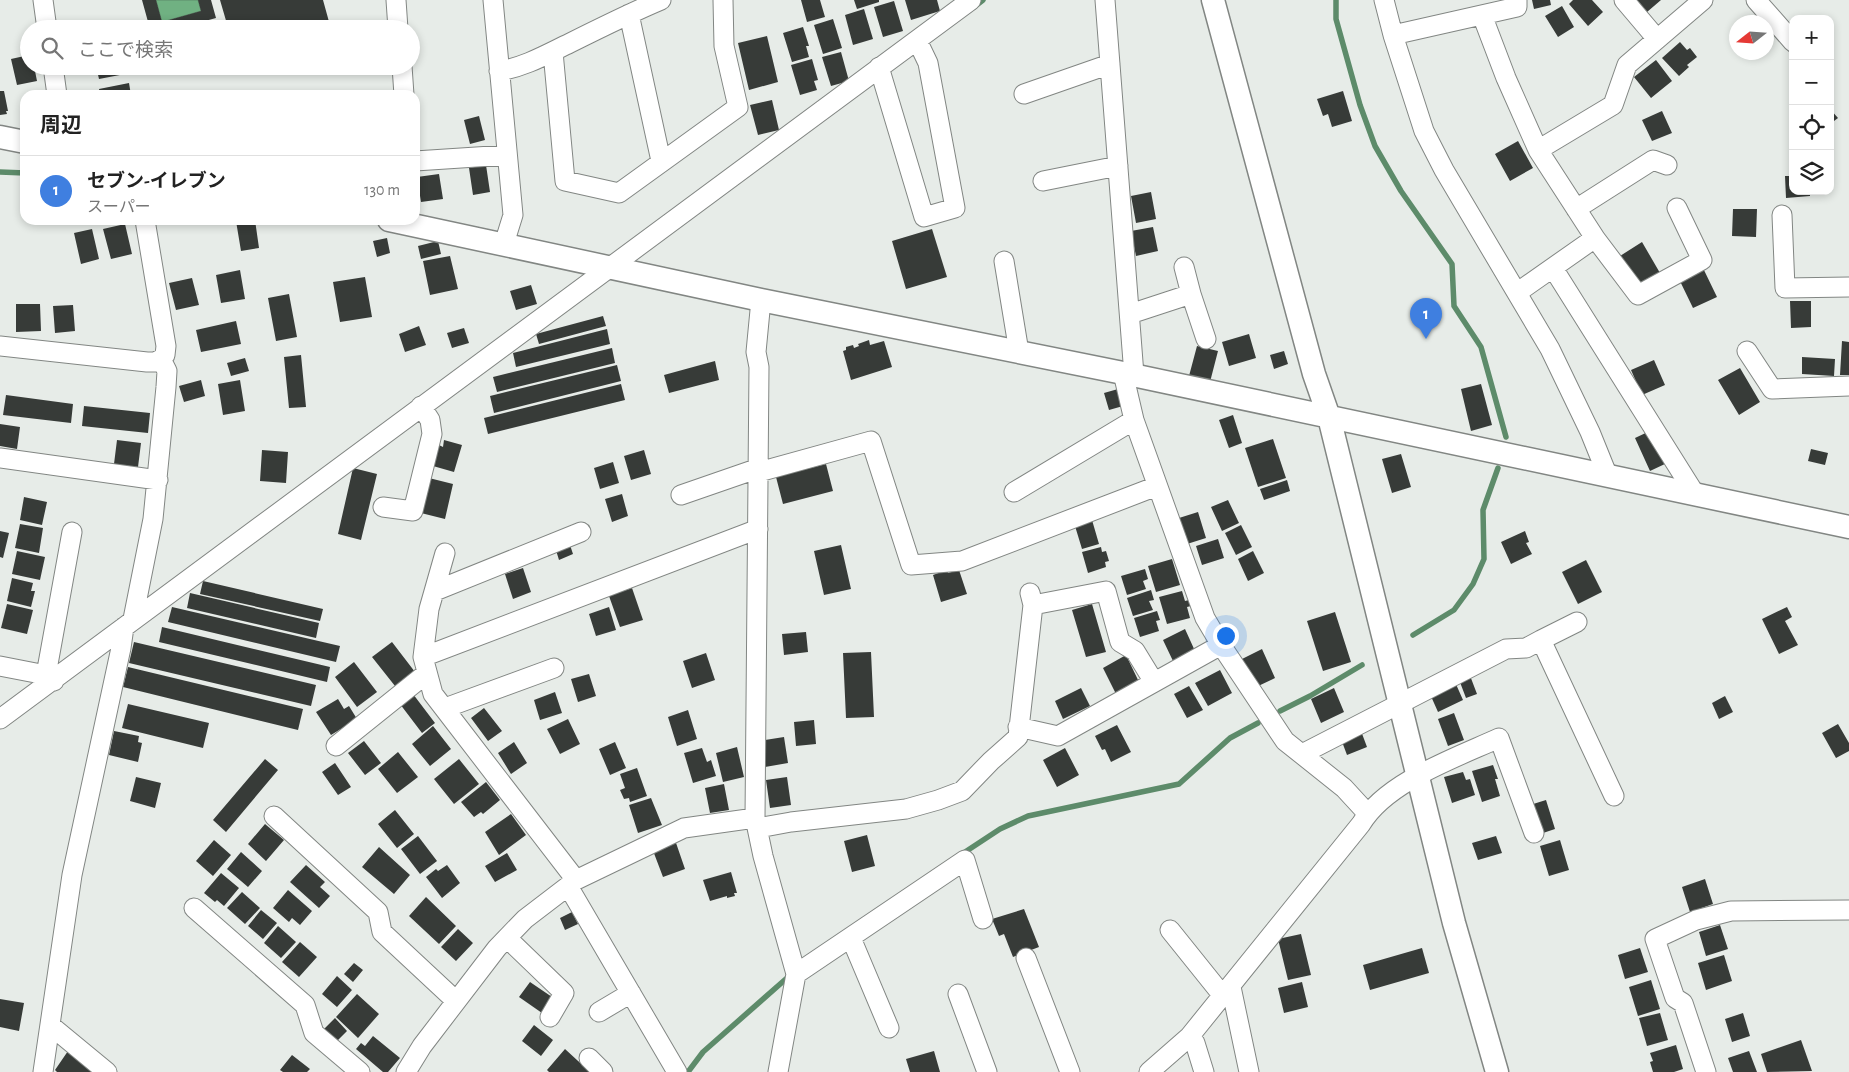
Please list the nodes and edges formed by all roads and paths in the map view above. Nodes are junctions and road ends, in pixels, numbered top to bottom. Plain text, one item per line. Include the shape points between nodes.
1 (43, 0) edge
2 (396, 0) edge
3 (493, 0) edge
4 (661, 0) edge
5 (723, 0) edge
6 (971, 0) edge
7 (1105, 0) edge
8 (1213, 0) edge
9 (1384, 0) edge
10 (1517, 0) edge
11 (1624, 0) edge
12 (1703, 0) edge
13 (1756, 0) edge
14 (629, 14) junction
15 (1482, 15) junction
16 (46, 20) edge
17 (397, 20) edge
18 (1393, 35) junction
19 (1789, 37) edge
20 (1657, 39) junction
21 (920, 44) junction
22 (553, 52) junction
23 (1110, 64) junction
24 (499, 71) junction
25 (881, 72) junction
26 (54, 75) edge
27 (403, 75) edge
28 (56, 90) edge
29 (404, 90) edge
30 (1024, 94) dead end
31 (0, 137) edge
32 (20, 141) edge
33 (1538, 150) junction
34 (507, 155) junction
35 (420, 161) edge
36 (661, 161) junction
37 (1667, 165) dead end
38 (1118, 166) junction
39 (1043, 181) dead end
40 (1576, 208) junction
41 (1677, 208) dead end
42 (1782, 215) dead end
43 (147, 225) edge
44 (413, 225) edge
45 (1595, 238) junction
46 (504, 244) junction
47 (1004, 261) dead end
48 (611, 266) junction
49 (1184, 267) dead end
50 (1553, 268) junction
51 (1849, 287) edge
52 (1518, 292) junction
53 (1192, 294) junction
54 (761, 300) junction
55 (1130, 314) junction
56 (1206, 339) dead end
57 (0, 346) edge
58 (1019, 352) junction
59 (1748, 352) dead end
60 (161, 359) junction
61 (1129, 374) junction
62 (1849, 386) edge
63 (424, 410) junction
64 (1329, 417) junction
65 (1134, 420) junction
66 (0, 458) edge
67 (759, 470) junction
68 (1607, 474) junction
69 (158, 480) junction
70 (1157, 486) junction
71 (1014, 492) dead end
72 (1695, 494) junction
73 (681, 496) dead end
74 (383, 507) dead end
75 (1849, 527) edge
76 (758, 528) junction
77 (72, 532) dead end
78 (581, 532) dead end
79 (445, 553) dead end
80 (434, 591) junction
81 (1577, 622) dead end
82 (128, 623) junction
83 (1541, 640) junction
84 (1221, 645) junction
85 (425, 665) junction
86 (0, 666) edge
87 (554, 668) dead end
88 (50, 678) junction
89 (1154, 682) junction
90 (1401, 703) junction
91 (445, 708) junction
92 (0, 719) edge
93 (1018, 727) junction
94 (336, 746) dead end
95 (1302, 754) junction
96 (1418, 775) junction
97 (1614, 796) dead end
98 (1368, 813) junction
99 (274, 816) dead end
100 (757, 823) junction
101 (1534, 833) dead end
102 (572, 883) junction
103 (194, 908) dead end
104 (1849, 910) edge
105 (983, 919) dead end
106 (1170, 930) dead end
107 (507, 938) junction
108 (850, 938) junction
109 (1026, 958) dead end
110 (796, 974) junction
111 (1227, 992) junction
112 (631, 993) junction
113 (958, 994) dead end
114 (456, 1001) junction
115 (599, 1012) dead end
116 (550, 1018) dead end
117 (50, 1025) junction
118 (889, 1028) dead end
119 (1189, 1037) junction
120 (589, 1058) dead end
121 (44, 1072) edge
122 (107, 1072) edge
123 (360, 1072) edge
124 (406, 1072) edge
125 (603, 1072) edge
126 (677, 1072) edge
127 (778, 1072) edge
128 (987, 1072) edge
129 (1070, 1072) edge
130 (1149, 1072) edge
131 (1204, 1072) edge
132 (1249, 1072) edge
133 (1497, 1072) edge
134 (1706, 1072) edge

1 - 16 street
2 - 17 street
3 - 24 street
4 - 14 street
5 - 36 street via 724,46 738,107
6 - 21 street
7 - 23 street
8 - 64 street via 1314,374
9 - 18 street
10 - 15 street via 1517,7
11 - 20 street
12 - 20 street
13 - 19 street
14 - 22 street
14 - 36 street
15 - 18 street
15 - 33 street
18 - 52 street via 1424,132
20 - 33 street via 1627,65 1613,105
21 - 25 street
21 - 25 street via 928,63 955,208 924,217
22 - 24 street
22 - 36 street via 565,181 619,193
23 - 30 street
23 - 38 street
24 - 34 street
25 - 48 street
26 - 28 street
27 - 29 street
31 - 32 street
33 - 40 street
34 - 35 street
34 - 46 street via 513,215
37 - 40 street via 1653,160
38 - 39 street
38 - 55 street
40 - 45 street
41 - 45 street via 1702,260 1638,295
42 - 51 street via 1785,288
43 - 60 street via 166,346
44 - 46 street
45 - 50 street
46 - 48 street
47 - 58 street
48 - 54 street
48 - 63 street
49 - 53 street
50 - 52 street
50 - 72 street
52 - 68 street via 1550,349
53 - 55 street
53 - 56 street
54 - 58 street
54 - 67 street via 756,352 760,367
55 - 61 street
57 - 60 street via 147,362
58 - 61 street
59 - 62 street via 1772,389
60 - 69 street via 166,379
61 - 64 street
61 - 65 street
63 - 74 street via 430,420 432,434 413,511
63 - 82 street
64 - 68 street
64 - 90 street
65 - 70 street
65 - 71 street
66 - 69 street
67 - 70 street via 871,441 911,565 962,561
67 - 73 street
67 - 76 street
68 - 72 street
69 - 82 street via 153,519
70 - 84 street via 1205,618
72 - 75 street
76 - 85 street
76 - 100 street
77 - 88 street
78 - 80 street
79 - 80 street
80 - 85 street via 429,609
81 - 83 street
82 - 88 street
82 - 117 street via 72,875
83 - 90 street via 1526,648 1506,649
83 - 97 street
84 - 89 street
84 - 95 street via 1285,741
85 - 91 street via 434,694
85 - 94 street
86 - 88 street
87 - 91 street
88 - 92 street
89 - 93 street via 1058,736
89 - 93 street via 1135,651 1120,642 1106,590 1031,599
90 - 95 street
90 - 96 street
91 - 102 street
93 - 100 street via 1018,737 962,791 906,809
95 - 98 street via 1344,788
96 - 98 street
96 - 101 street via 1499,738
96 - 133 street via 1454,923
98 - 111 street
99 - 114 street via 378,912 382,932
100 - 102 street via 684,828
100 - 110 street
102 - 107 street via 525,919
102 - 112 street
103 - 123 street via 305,1005 314,1033
104 - 134 street via 1731,911 1696,920 1655,939 1675,998 1683,1003
105 - 108 street via 965,860
106 - 111 street
107 - 114 street
107 - 116 street via 564,993
108 - 110 street
108 - 118 street
109 - 129 street
110 - 127 street
111 - 119 street
111 - 132 street
112 - 115 street
112 - 126 street
113 - 128 street
114 - 124 street
117 - 121 street
117 - 122 street
119 - 130 street
119 - 131 street via 1195,1044
120 - 125 street

